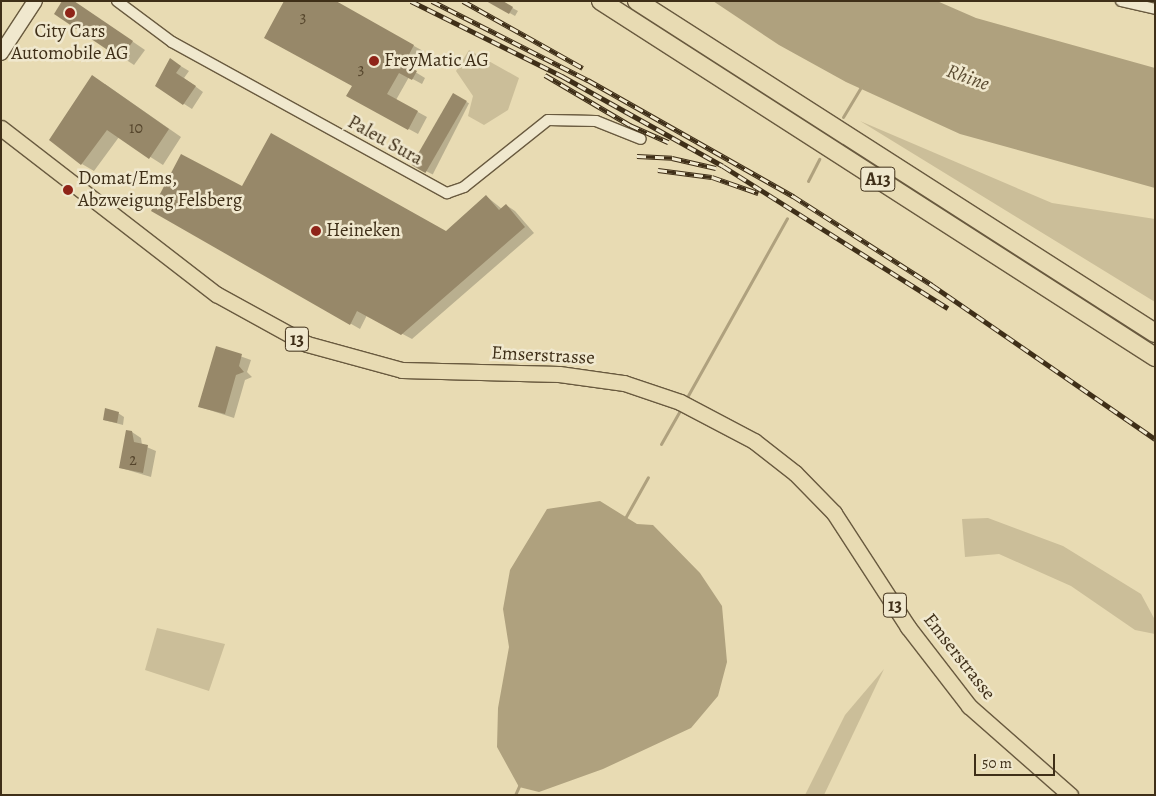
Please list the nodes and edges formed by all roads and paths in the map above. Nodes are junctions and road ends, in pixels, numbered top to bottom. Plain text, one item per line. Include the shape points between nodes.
1 (35, 1) edge
2 (116, 1) edge
3 (601, 1) edge
4 (638, 1) edge
5 (1121, 1) edge
6 (1155, 9) edge
7 (1, 53) edge
8 (1, 128) edge
9 (641, 139) dead end
10 (1155, 333) edge
11 (1155, 357) edge
12 (1070, 795) edge

1 - 7 street
2 - 9 street, Paleu Sura via 172,42 447,193 464,187 548,120 596,121
3 - 11 highway, A13
4 - 10 highway, A13
5 - 6 street
8 - 12 main road, Emserstrasse / 13 via 216,294 308,344 402,370 559,374 655,392 718,419 777,457 816,492 863,552 943,676 994,731

